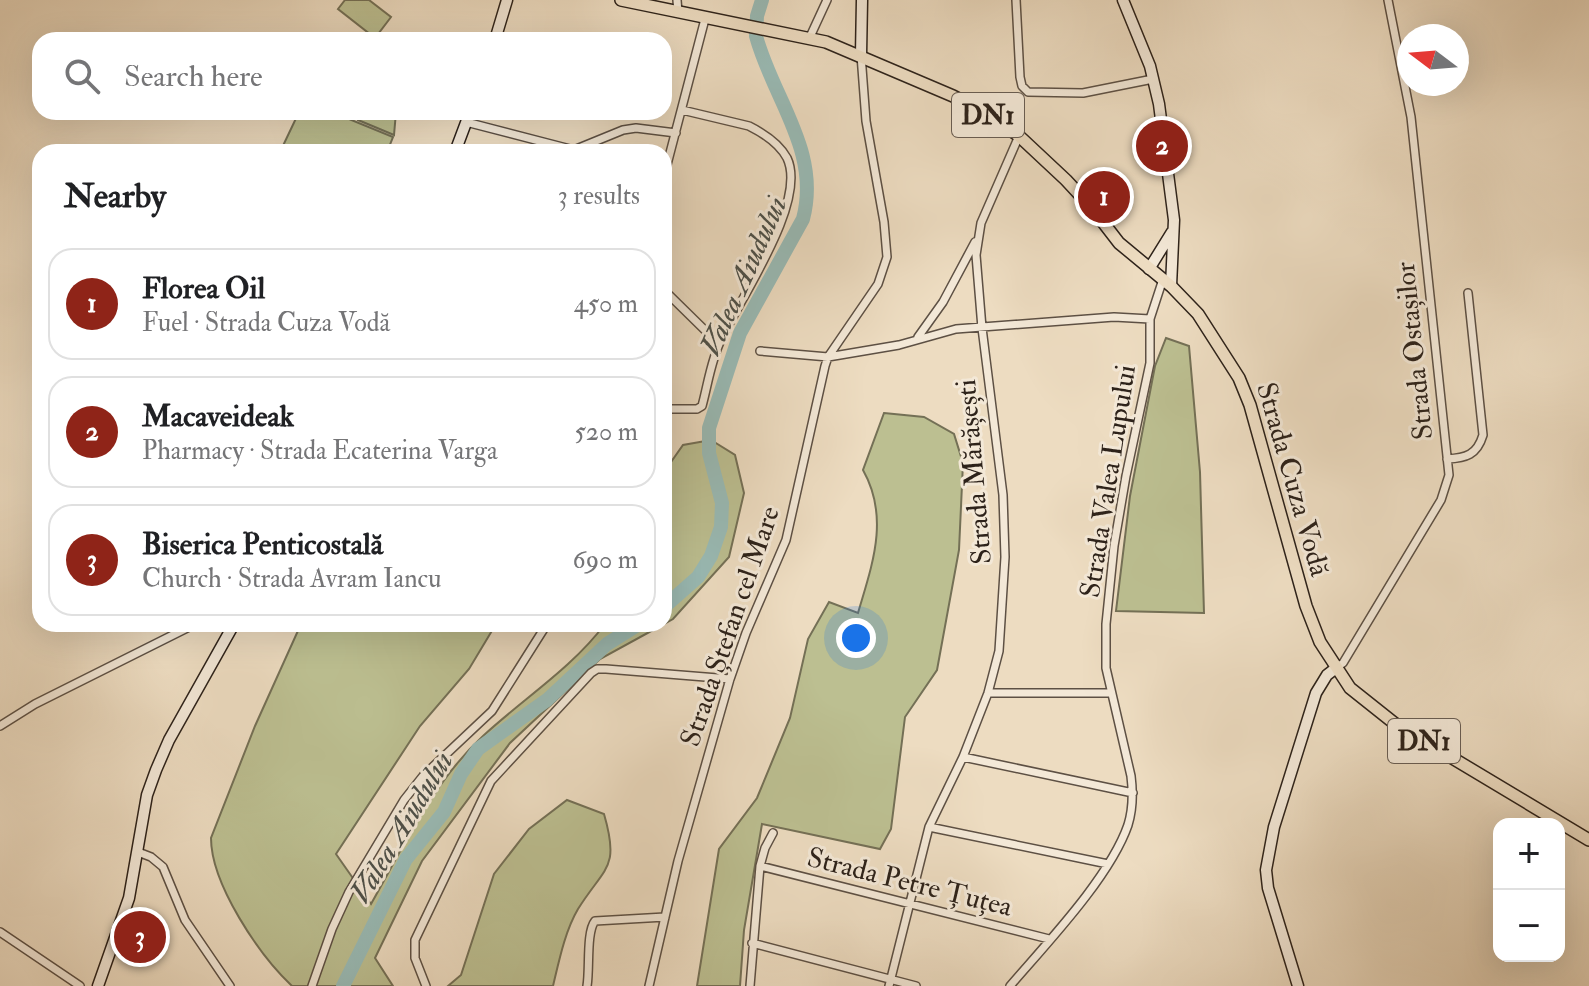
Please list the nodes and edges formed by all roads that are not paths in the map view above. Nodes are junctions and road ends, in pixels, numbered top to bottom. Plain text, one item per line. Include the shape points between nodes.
1 (507, 0) edge
2 (621, 0) edge
3 (677, 0) edge
4 (827, 0) edge
5 (862, 0) edge
6 (1016, 0) edge
7 (1123, 0) edge
8 (1388, 0) edge
9 (644, 3) edge
10 (678, 13) junction
11 (705, 19) junction
12 (497, 32) edge
13 (809, 39) junction
14 (861, 55) junction
15 (1153, 79) junction
16 (682, 110) junction
17 (467, 120) edge
18 (478, 120) edge
19 (676, 133) junction
20 (1019, 136) junction
21 (458, 144) edge
22 (555, 144) edge
23 (589, 144) edge
24 (672, 147) edge
25 (1174, 230) junction
26 (977, 238) junction
27 (1149, 269) junction
28 (1167, 283) junction
29 (1468, 293) dead end
30 (672, 298) edge
31 (1150, 319) junction
32 (982, 328) junction
33 (916, 339) junction
34 (719, 344) junction
35 (760, 351) dead end
36 (828, 357) junction
37 (672, 409) edge
38 (1447, 459) junction
39 (179, 632) edge
40 (229, 632) edge
41 (542, 632) edge
42 (1336, 668) junction
43 (730, 679) junction
44 (988, 693) junction
45 (1111, 693) junction
46 (0, 726) edge
47 (963, 757) junction
48 (1133, 793) junction
49 (929, 827) junction
50 (773, 833) dead end
51 (1589, 840) edge
52 (138, 852) junction
53 (1108, 864) junction
54 (760, 866) junction
55 (911, 902) junction
56 (665, 917) junction
57 (0, 932) edge
58 (1049, 939) junction
59 (752, 943) junction
60 (890, 983) edge
61 (80, 986) edge
62 (98, 986) edge
63 (230, 986) edge
64 (312, 986) edge
65 (426, 986) edge
66 (587, 986) edge
67 (649, 986) edge
68 (750, 986) edge
69 (916, 986) edge
70 (1010, 986) edge
71 (1298, 986) edge

1 - 12 main road
2 - 9 main road, DN1
3 - 10 street
4 - 13 street
5 - 14 main road
6 - 15 street via 1020,77 1028,92 1083,93
7 - 15 main road
8 - 38 street, Strada Ostașilor via 1411,117
9 - 10 main road, DN1
10 - 11 main road, DN1
11 - 13 main road, Strada Cuza Vodă / DN1
11 - 16 street
13 - 14 main road, Strada Cuza Vodă / DN1
14 - 20 main road, Strada Cuza Vodă / DN1 via 966,102
14 - 36 street, Strada Ștefan cel Mare via 887,257 878,284
15 - 25 main road
16 - 19 street
16 - 34 street via 759,131 779,147 790,169 792,184 782,223
17 - 21 main road
18 - 22 street
19 - 23 street via 623,130
19 - 24 street
20 - 26 street, Strada Mărășești
20 - 27 main road, Strada Cuza Vodă / DN1
25 - 27 main road
25 - 28 main road
26 - 32 street, Strada Mărășești
26 - 33 street
27 - 28 main road, Strada Cuza Vodă / DN1
28 - 31 street, Strada Valea Lupului
28 - 42 main road, Strada Cuza Vodă / DN1 via 1213,333 1239,378 1306,606
29 - 38 street via 1483,435 1476,451
30 - 34 street
31 - 32 street
31 - 45 street, Strada Valea Lupului via 1150,363 1111,577 1105,644
32 - 33 street
32 - 44 street, Strada Mărășești via 1003,495 1005,557 999,651
33 - 36 street
34 - 37 street via 702,406
35 - 36 street
36 - 43 street, Strada Ștefan cel Mare via 786,540
38 - 42 street, Strada Ostașilor via 1449,475 1441,500
39 - 46 street
40 - 52 main road via 156,770
41 - 64 street via 492,711 404,800 349,892
42 - 51 main road, Strada Cuza Vodă / DN1 via 1350,688 1394,723
42 - 71 main road via 1316,693 1266,870
43 - 56 street, Strada Ștefan cel Mare
43 - 65 street via 597,669 505,763 484,792 415,940 415,958
44 - 45 street
44 - 47 street, Strada Mărășești
45 - 48 street, Strada Valea Lupului
47 - 48 street
47 - 49 street, Strada Mărășești
48 - 53 street, Strada Valea Lupului via 1129,823
49 - 53 street
49 - 55 street, Strada Mărășești
50 - 54 street
52 - 62 main road via 129,898
52 - 63 street via 163,867 185,920
53 - 58 street, Strada Valea Lupului
54 - 55 street, Strada Petre Țuțea
54 - 59 street
55 - 58 street, Strada Petre Țuțea
55 - 60 street, Strada Mărășești
56 - 66 street via 595,921 589,930
56 - 67 street, Strada Ștefan cel Mare
57 - 61 street
58 - 70 street, Strada Valea Lupului
59 - 60 street
59 - 68 street
60 - 69 street

